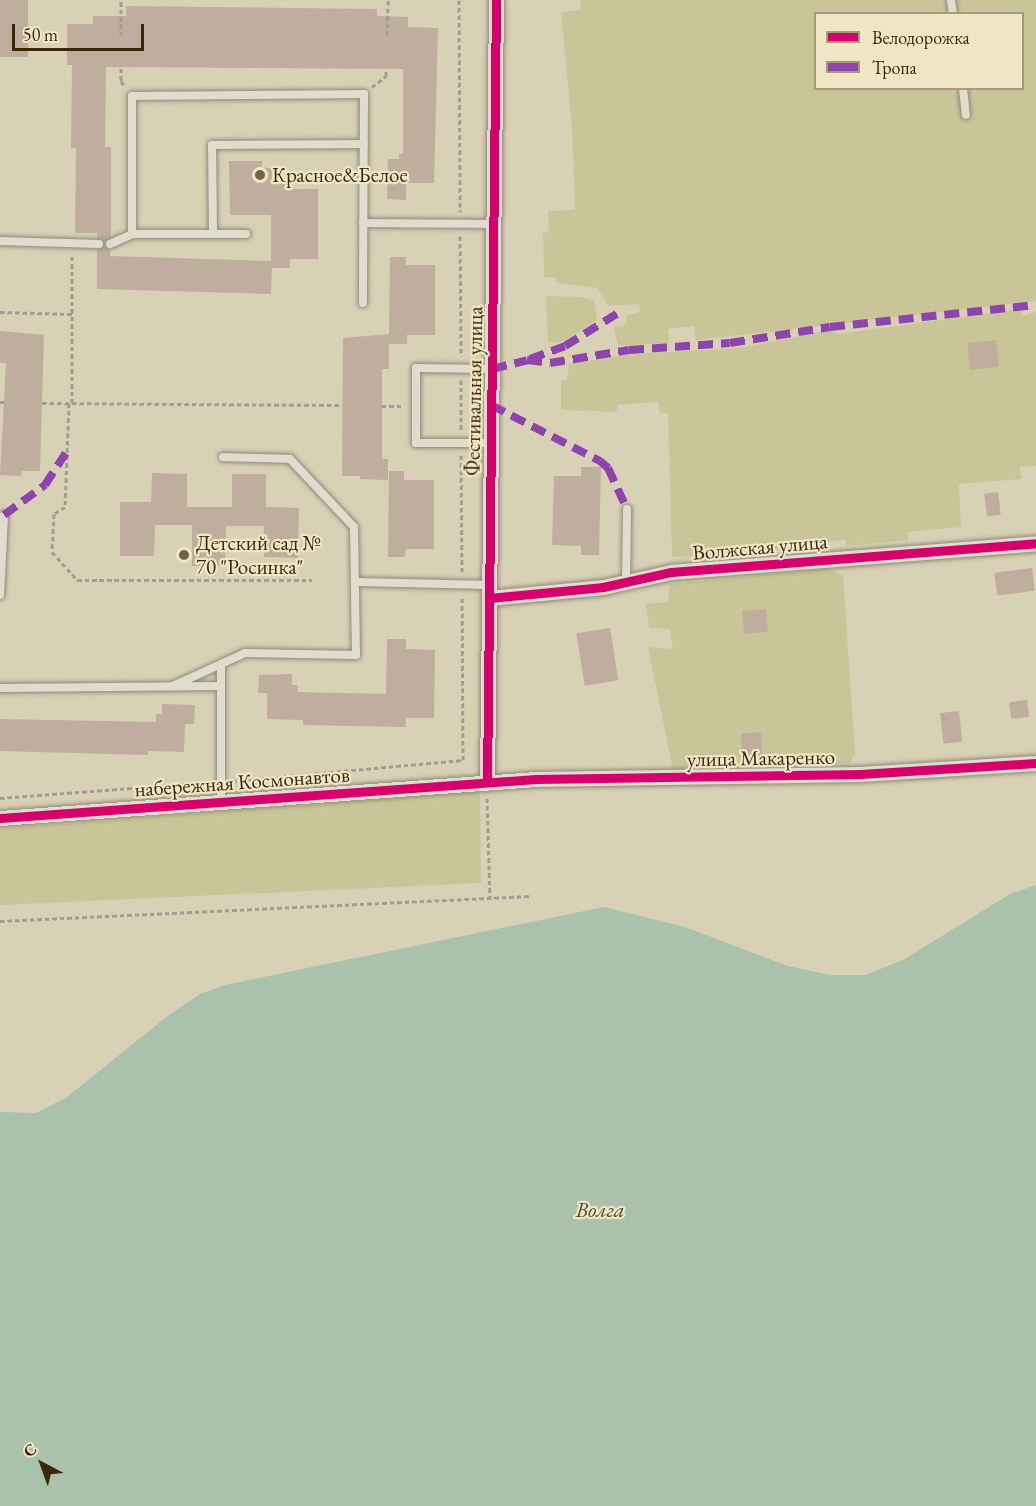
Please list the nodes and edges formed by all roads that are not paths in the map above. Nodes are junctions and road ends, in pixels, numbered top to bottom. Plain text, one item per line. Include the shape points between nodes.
1 (496, 0) edge
2 (963, 90) edge
3 (966, 115) dead end
4 (364, 144) junction
5 (363, 223) junction
6 (494, 224) junction
7 (132, 234) junction
8 (213, 234) junction
9 (246, 234) dead end
10 (0, 241) edge
11 (99, 244) dead end
12 (111, 244) dead end
13 (363, 303) dead end
14 (492, 369) junction
15 (491, 444) junction
16 (223, 457) dead end
17 (627, 508) dead end
18 (4, 515) dead end
19 (1036, 543) edge
20 (357, 582) junction
21 (626, 582) junction
22 (489, 592) junction
23 (0, 595) edge
24 (221, 664) junction
25 (173, 686) junction
26 (221, 686) junction
27 (0, 688) edge
28 (1036, 763) edge
29 (487, 782) junction
30 (221, 801) junction
31 (0, 818) edge

1 - 6 street, Фестивальная улица
2 - 3 lane
4 - 5 lane
4 - 7 lane via 364,94 132,96
4 - 8 lane via 212,145
5 - 6 lane
5 - 13 lane
6 - 14 street, Фестивальная улица
7 - 8 lane
7 - 12 lane
8 - 9 lane
10 - 11 lane
14 - 15 street, Фестивальная улица
14 - 15 lane via 416,368 416,443
15 - 22 street, Фестивальная улица
16 - 20 lane via 290,459 354,527
17 - 21 lane
18 - 23 lane
19 - 21 street, Волжская улица via 671,572
20 - 22 lane via 462,586
20 - 24 lane via 356,656 245,653
21 - 22 street, Волжская улица
22 - 29 street, Фестивальная улица
24 - 25 lane
24 - 26 lane
25 - 26 lane
25 - 27 lane
26 - 30 lane
28 - 29 street, улица Макаренко via 860,774
29 - 30 street, набережная Космонавтов
30 - 31 street, набережная Космонавтов

